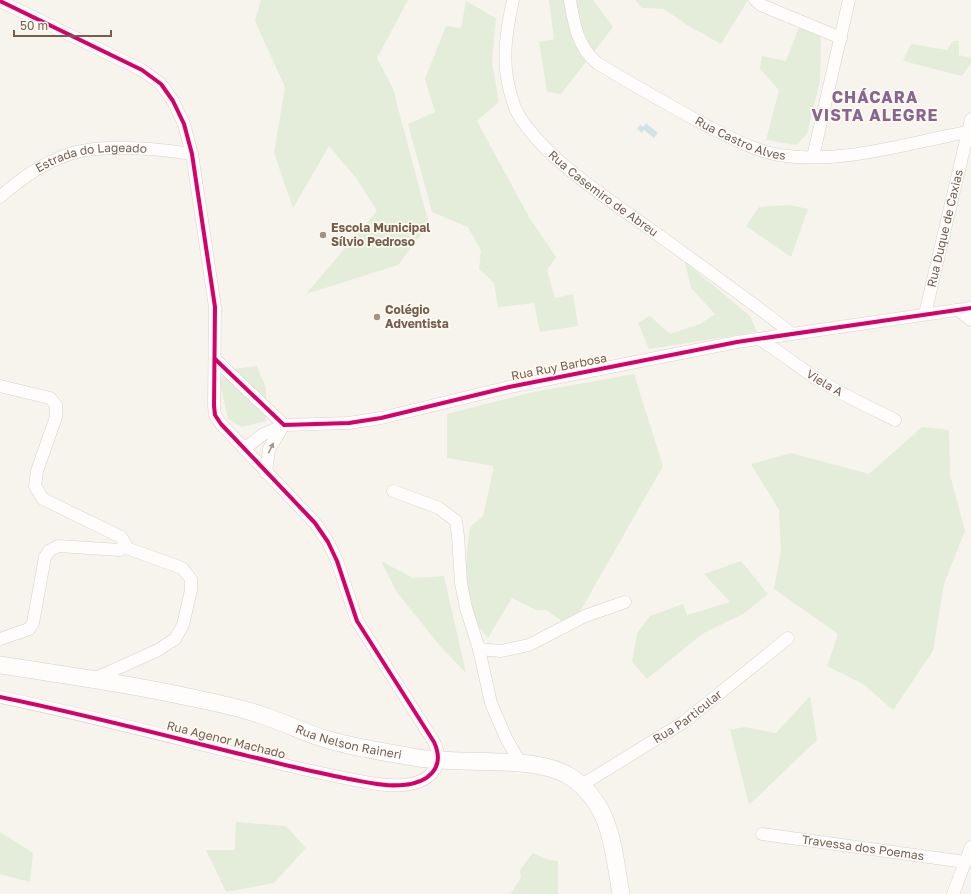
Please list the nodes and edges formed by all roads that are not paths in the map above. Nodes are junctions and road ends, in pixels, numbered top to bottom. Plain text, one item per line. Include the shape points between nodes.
1 (513, 0) edge
2 (570, 0) edge
3 (755, 0) edge
4 (849, 0) edge
5 (0, 1) edge
6 (841, 38) junction
7 (971, 119) edge
8 (968, 132) junction
9 (192, 154) junction
10 (813, 157) junction
11 (0, 197) edge
12 (971, 308) edge
13 (958, 310) junction
14 (925, 314) junction
15 (971, 320) edge
16 (791, 333) junction
17 (759, 338) junction
18 (218, 362) junction
19 (0, 386) edge
20 (895, 420) dead end
21 (284, 425) junction
22 (244, 449) junction
23 (266, 473) junction
24 (393, 491) dead end
25 (124, 547) junction
26 (625, 602) dead end
27 (788, 638) dead end
28 (0, 639) edge
29 (479, 649) junction
30 (0, 665) edge
31 (94, 679) junction
32 (0, 697) edge
33 (439, 760) junction
34 (521, 764) junction
35 (580, 786) junction
36 (762, 834) dead end
37 (971, 847) edge
38 (965, 862) junction
39 (621, 894) edge
40 (953, 894) edge

1 - 16 street, Rua Casemiro de Abreu via 504,55 508,84 516,111 532,134 553,156 614,203
2 - 10 street, Rua Castro Alves via 579,41 588,56 598,63 656,98 735,140 765,152
3 - 6 street via 761,5
4 - 6 street
5 - 9 street via 142,70 161,84 184,124
6 - 10 street
7 - 8 street, Rua Duque de Caxias
8 - 10 street, Rua Castro Alves via 856,154
8 - 14 street, Rua Duque de Caxias
9 - 11 street, Estrada do Lageado via 124,149 68,154 32,172
9 - 18 street via 214,301
12 - 13 street, Rua Ruy Barbosa
13 - 14 street, Rua Ruy Barbosa
13 - 15 street
14 - 16 street, Rua Ruy Barbosa
16 - 17 street, Rua Ruy Barbosa
17 - 20 street, Viela A via 822,381
17 - 21 street, Rua Ruy Barbosa via 509,388 381,418 349,423
18 - 21 street
18 - 22 street via 213,395 215,415
19 - 25 street via 50,398 56,405 56,417 34,486 43,499 121,537 125,543
21 - 22 street via 262,435
23 -> 21 street via 269,449
22 - 23 street
23 - 33 street via 324,535 337,561 357,622 434,742
24 - 29 street via 439,508 456,521 461,583
25 - 28 street via 120,550 58,546 49,550 45,557 33,623 29,629
25 - 31 street via 182,568 191,579 192,590 183,625 175,639 158,650
26 - 29 street via 585,616 529,645 501,651
27 - 35 street, Rua Particular via 684,722
29 - 34 street via 491,703
30 - 31 main road, Rua Nelson Raineri
31 - 33 main road, Rua Nelson Raineri via 187,697 261,715 329,740 415,758
32 - 33 street, Rua Agenor Machado via 365,782 402,786 415,783 436,769
33 - 34 main road, Rua Nelson Raineri
34 - 35 main road, Rua Nelson Raineri via 557,770
35 - 39 main road, Rua Nelson Raineri via 593,799 608,826
36 - 38 street, Travessa dos Poemas
37 - 38 street
38 - 40 street

